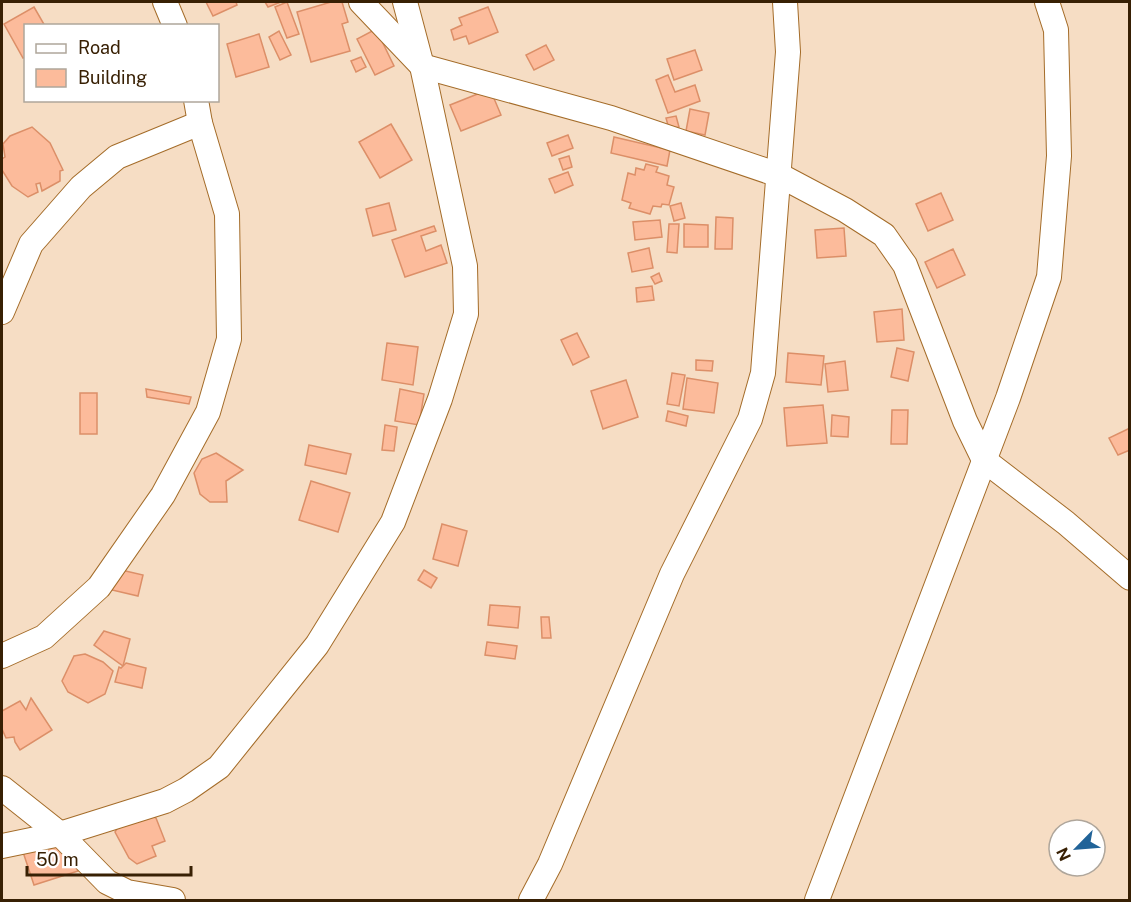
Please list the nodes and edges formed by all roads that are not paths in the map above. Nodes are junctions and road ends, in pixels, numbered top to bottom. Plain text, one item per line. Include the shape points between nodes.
1 (165, 2) edge
2 (361, 2) edge
3 (405, 2) edge
4 (785, 2) edge
5 (1047, 2) edge
6 (174, 24) edge
7 (422, 66) junction
8 (198, 112) edge
9 (779, 175) junction
10 (2, 312) edge
11 (984, 460) junction
12 (1130, 578) edge
13 (2, 656) edge
14 (2, 788) edge
15 (60, 834) junction
16 (2, 846) edge
17 (173, 900) edge
18 (531, 900) edge
19 (817, 900) edge

1 - 6 street
2 - 7 street
3 - 7 street
4 - 9 street via 788,52
5 - 11 street via 1056,30 1059,156 1049,277
7 - 9 street via 611,118
7 - 15 street via 465,266 466,314 440,399 393,522 317,645 219,767 165,801
8 - 10 street via 117,156 81,187 31,244
8 - 13 street via 227,214 228,339 208,412 163,495 99,587 44,637
9 - 11 street via 884,235 905,265
9 - 18 street via 763,373 750,419 672,574 550,864
11 - 12 street
11 - 19 street
14 - 15 street
15 - 16 street
15 - 17 street via 107,882 127,892

